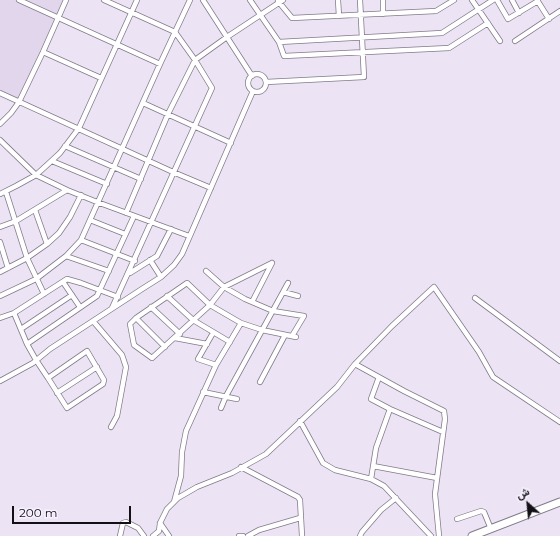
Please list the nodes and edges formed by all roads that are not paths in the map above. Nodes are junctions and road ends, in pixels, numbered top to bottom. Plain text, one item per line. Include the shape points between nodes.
1 (19, 0) edge
2 (66, 0) edge
3 (104, 0) edge
4 (137, 0) edge
5 (190, 0) edge
6 (203, 0) edge
7 (250, 0) edge
8 (338, 0) edge
9 (360, 0) edge
10 (383, 0) edge
11 (454, 0) edge
12 (472, 0) edge
13 (494, 0) edge
14 (497, 0) edge
15 (512, 0) edge
16 (280, 1) edge
17 (537, 1) edge
18 (447, 2) edge
19 (479, 9) junction
20 (560, 11) edge
21 (131, 13) junction
22 (519, 13) junction
23 (383, 14) junction
24 (360, 15) junction
25 (260, 16) junction
26 (339, 16) junction
27 (58, 18) junction
28 (549, 19) junction
29 (488, 23) junction
30 (175, 32) junction
31 (227, 37) junction
32 (362, 37) junction
33 (500, 41) dead end
34 (514, 41) dead end
35 (279, 42) junction
36 (117, 44) junction
37 (43, 52) junction
38 (362, 52) junction
39 (195, 60) junction
40 (160, 64) junction
41 (252, 76) junction
42 (102, 78) junction
43 (266, 82) junction
44 (254, 91) junction
45 (0, 92) edge
46 (19, 102) junction
47 (143, 103) junction
48 (168, 114) junction
49 (0, 124) edge
50 (194, 126) junction
51 (79, 128) junction
52 (0, 140) edge
53 (231, 143) junction
54 (65, 146) junction
55 (122, 148) junction
56 (148, 160) junction
57 (52, 161) junction
58 (114, 168) junction
59 (173, 172) junction
60 (36, 174) junction
61 (141, 179) junction
62 (107, 184) junction
63 (211, 188) junction
64 (67, 190) junction
65 (6, 192) junction
66 (0, 194) edge
67 (81, 195) junction
68 (98, 202) junction
69 (35, 210) junction
70 (126, 213) junction
71 (134, 216) junction
72 (90, 220) junction
73 (16, 221) junction
74 (151, 223) junction
75 (0, 227) edge
76 (171, 229) junction
77 (125, 234) junction
78 (189, 236) junction
79 (81, 240) junction
80 (0, 242) edge
81 (47, 244) junction
82 (117, 254) junction
83 (66, 256) junction
84 (27, 258) junction
85 (150, 260) junction
86 (135, 261) junction
87 (8, 268) junction
88 (109, 271) junction
89 (206, 271) dead end
90 (0, 272) edge
91 (129, 273) junction
92 (161, 276) junction
93 (36, 279) junction
94 (63, 282) junction
95 (288, 283) dead end
96 (224, 287) junction
97 (100, 290) junction
98 (283, 292) junction
99 (44, 294) junction
100 (72, 295) junction
101 (0, 296) edge
102 (167, 296) junction
103 (298, 296) dead end
104 (118, 297) junction
105 (475, 298) dead end
106 (252, 302) junction
107 (210, 305) junction
108 (80, 307) junction
109 (151, 307) junction
110 (112, 309) junction
111 (272, 311) junction
112 (14, 313) junction
113 (0, 318) edge
114 (136, 318) junction
115 (194, 320) junction
116 (93, 321) junction
117 (241, 323) junction
118 (21, 329) junction
119 (262, 330) junction
120 (213, 333) junction
121 (180, 334) junction
122 (285, 335) junction
123 (175, 338) junction
124 (230, 342) junction
125 (27, 344) junction
126 (207, 344) junction
127 (165, 347) junction
128 (36, 360) junction
129 (560, 361) edge
130 (355, 364) junction
131 (216, 365) junction
132 (97, 367) junction
133 (379, 377) junction
134 (48, 378) junction
135 (0, 381) edge
136 (260, 382) dead end
137 (203, 392) junction
138 (57, 393) junction
139 (226, 396) junction
140 (237, 398) dead end
141 (221, 408) dead end
142 (390, 409) junction
143 (300, 421) junction
144 (560, 422) edge
145 (111, 427) dead end
146 (443, 432) junction
147 (373, 466) junction
148 (241, 467) junction
149 (437, 478) junction
150 (371, 479) junction
151 (396, 498) junction
152 (174, 502) junction
153 (559, 504) edge
154 (300, 518) junction
155 (458, 519) dead end
156 (160, 523) junction
157 (491, 529) junction
158 (120, 536) edge
159 (144, 536) edge
160 (153, 536) edge
161 (168, 536) edge
162 (239, 536) edge
163 (243, 536) edge
164 (248, 536) edge
165 (302, 536) edge
166 (360, 536) edge
167 (431, 536) edge
168 (439, 536) edge
169 (472, 536) edge

1 - 27 street
2 - 27 street
3 - 21 street
4 - 21 street
5 - 30 street
6 - 31 street
7 - 25 street
8 - 26 street
9 - 24 street
10 - 23 street
11 - 18 street
12 - 19 street
13 - 19 street
14 - 22 street via 508,19
15 - 22 street
16 - 25 street
16 - 26 street via 292,18
17 - 22 street
17 - 28 street
18 - 23 street via 436,11
19 - 29 street
19 - 32 street via 442,32
20 - 28 street
21 - 30 street
21 - 36 street
23 - 24 street
24 - 26 street
24 - 32 street
25 - 31 street
25 - 35 street
27 - 36 street
27 - 37 street
28 - 34 street
29 - 33 street
29 - 38 street via 449,48
30 - 39 street
30 - 40 street
31 - 39 street
31 - 41 street
32 - 35 street
32 - 38 street
35 - 38 street via 284,56
36 - 40 street
36 - 42 street
37 - 42 street
37 - 46 street
38 - 43 street via 364,77
39 - 48 street
39 - 50 street via 212,88
40 - 47 street
41 - 43 street via 262,76
41 - 44 street via 248,84
42 - 51 street
43 - 44 street via 262,90
44 - 53 street
45 - 46 street
46 - 49 street
46 - 51 street
47 - 48 street
47 - 55 street
48 - 50 street
48 - 56 street
50 - 53 street
50 - 59 street
51 - 54 street
51 - 55 street
52 - 60 street
53 - 63 street
54 - 57 street
54 - 58 street
55 - 56 street
55 - 58 street
56 - 59 street
56 - 61 street
57 - 60 street
57 - 62 street
58 - 61 street
58 - 62 street
59 - 63 street
59 - 74 street
60 - 64 street
60 - 65 street
61 - 70 street
62 - 68 street
63 - 78 street
64 - 67 street
64 - 69 street
65 - 66 street
65 - 73 street
67 - 68 street
67 - 81 street via 59,233
68 - 70 street
68 - 72 street
69 - 73 street
69 - 81 street
70 - 71 street
71 - 74 street
71 - 77 street
72 - 77 street
72 - 79 street
73 - 75 street
73 - 84 street
74 - 76 street
74 - 86 street
76 - 78 street
76 - 85 street via 157,256
77 - 82 street
78 - 92 street via 182,254
79 - 82 street
79 - 83 street
80 - 87 street
81 - 84 street
82 - 86 street
82 - 88 street
83 - 88 street
83 - 93 street
84 - 87 street
84 - 93 street
85 - 91 street
85 - 92 street
86 - 91 street
87 - 90 street
88 - 97 street
89 - 96 street
91 - 104 street
92 - 110 street
93 - 99 street
93 - 101 street
94 - 97 street via 67,279
94 - 99 street
94 - 100 street
95 - 98 street
96 - 106 street
96 - 106 street via 272,263
96 - 107 street
97 - 104 street
97 - 108 street via 97,296
98 - 103 street
98 - 111 street
99 - 112 street
100 - 108 street
100 - 118 street
102 - 107 street via 187,283
102 - 109 street
102 - 115 street
104 - 110 street
105 - 129 street
106 - 111 street
107 - 115 street
107 - 117 street
108 - 125 street
109 - 114 street
109 - 121 street
110 - 116 street
111 - 119 street
111 - 122 street via 304,316 294,337
112 - 113 street
112 - 118 street
114 - 127 street
114 - 127 street via 130,324 134,345 152,358
115 - 120 street
115 - 121 street
116 - 128 street via 54,345
116 - 145 street via 122,355 126,367 117,416
117 - 119 street
117 - 124 street
118 - 125 street
119 - 122 street
119 - 139 street
120 - 124 street
120 - 126 street
121 - 123 street
122 - 136 street
123 - 126 street
123 - 127 street
124 - 131 street
125 - 128 street
126 - 131 street via 198,359
128 - 134 street
128 - 135 street
130 - 133 street
130 - 143 street via 337,387
130 - 144 street via 434,287 493,377
131 - 137 street
132 - 134 street via 88,351
132 - 138 street
132 - 138 street via 104,380 103,384 67,408
133 - 142 street via 371,399
133 - 146 street via 444,411
134 - 138 street
137 - 139 street
137 - 152 street via 184,438 181,476
139 - 140 street
139 - 141 street
142 - 146 street
142 - 147 street via 376,448
143 - 148 street via 266,454
143 - 150 street via 324,463 335,470
146 - 149 street
147 - 149 street
147 - 150 street
148 - 152 street via 232,474 191,491
148 - 154 street via 298,497
149 - 168 street via 435,502
150 - 151 street via 384,486
151 - 166 street via 381,510
151 - 167 street
152 - 156 street
153 - 157 street
154 - 164 street
154 - 165 street
155 - 157 street via 481,511 484,512
156 - 160 street via 159,531
156 - 161 street
157 - 169 street
158 - 159 street via 122,525 126,522 138,528
162 - 163 street

